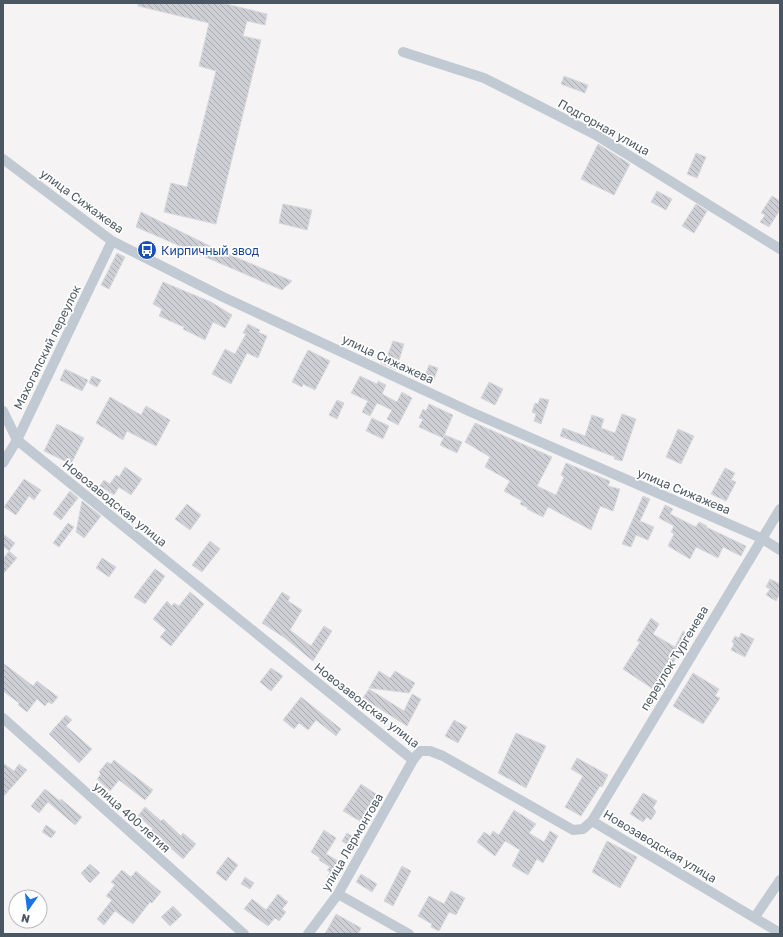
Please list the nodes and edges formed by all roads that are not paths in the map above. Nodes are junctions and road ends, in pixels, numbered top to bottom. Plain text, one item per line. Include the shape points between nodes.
1 (403, 52) dead end
2 (3, 159) edge
3 (112, 241) junction
4 (780, 249) edge
5 (3, 411) edge
6 (17, 440) junction
7 (3, 463) edge
8 (780, 509) edge
9 (761, 538) junction
10 (780, 550) edge
11 (3, 718) edge
12 (413, 760) junction
13 (592, 821) junction
14 (780, 880) edge
15 (338, 894) junction
16 (755, 917) junction
17 (780, 933) edge
18 (244, 934) edge
19 (308, 934) edge
20 (409, 934) edge

1 - 4 street, Подгорная улица via 484,78 596,135
2 - 3 street, улица Сижажева
3 - 6 street, Махогапский переулок
3 - 9 street, улица Сижажева via 223,297 471,412
5 - 6 street, Новозаводская улица
6 - 7 street, Махогапский переулок
6 - 12 street, Новозаводская улица
8 - 9 street, переулок Тургенева
9 - 10 street, улица Сижажева
9 - 13 street, переулок Тургенева
11 - 18 street, улица 400-летия
12 - 13 street, Новозаводская улица via 420,752 430,751 443,756 573,830 583,828
12 - 15 street, улица Лермонтова
13 - 16 street, Новозаводская улица
14 - 16 street
15 - 19 street, улица Лермонтова
15 - 20 street
16 - 17 street, Новозаводская улица

